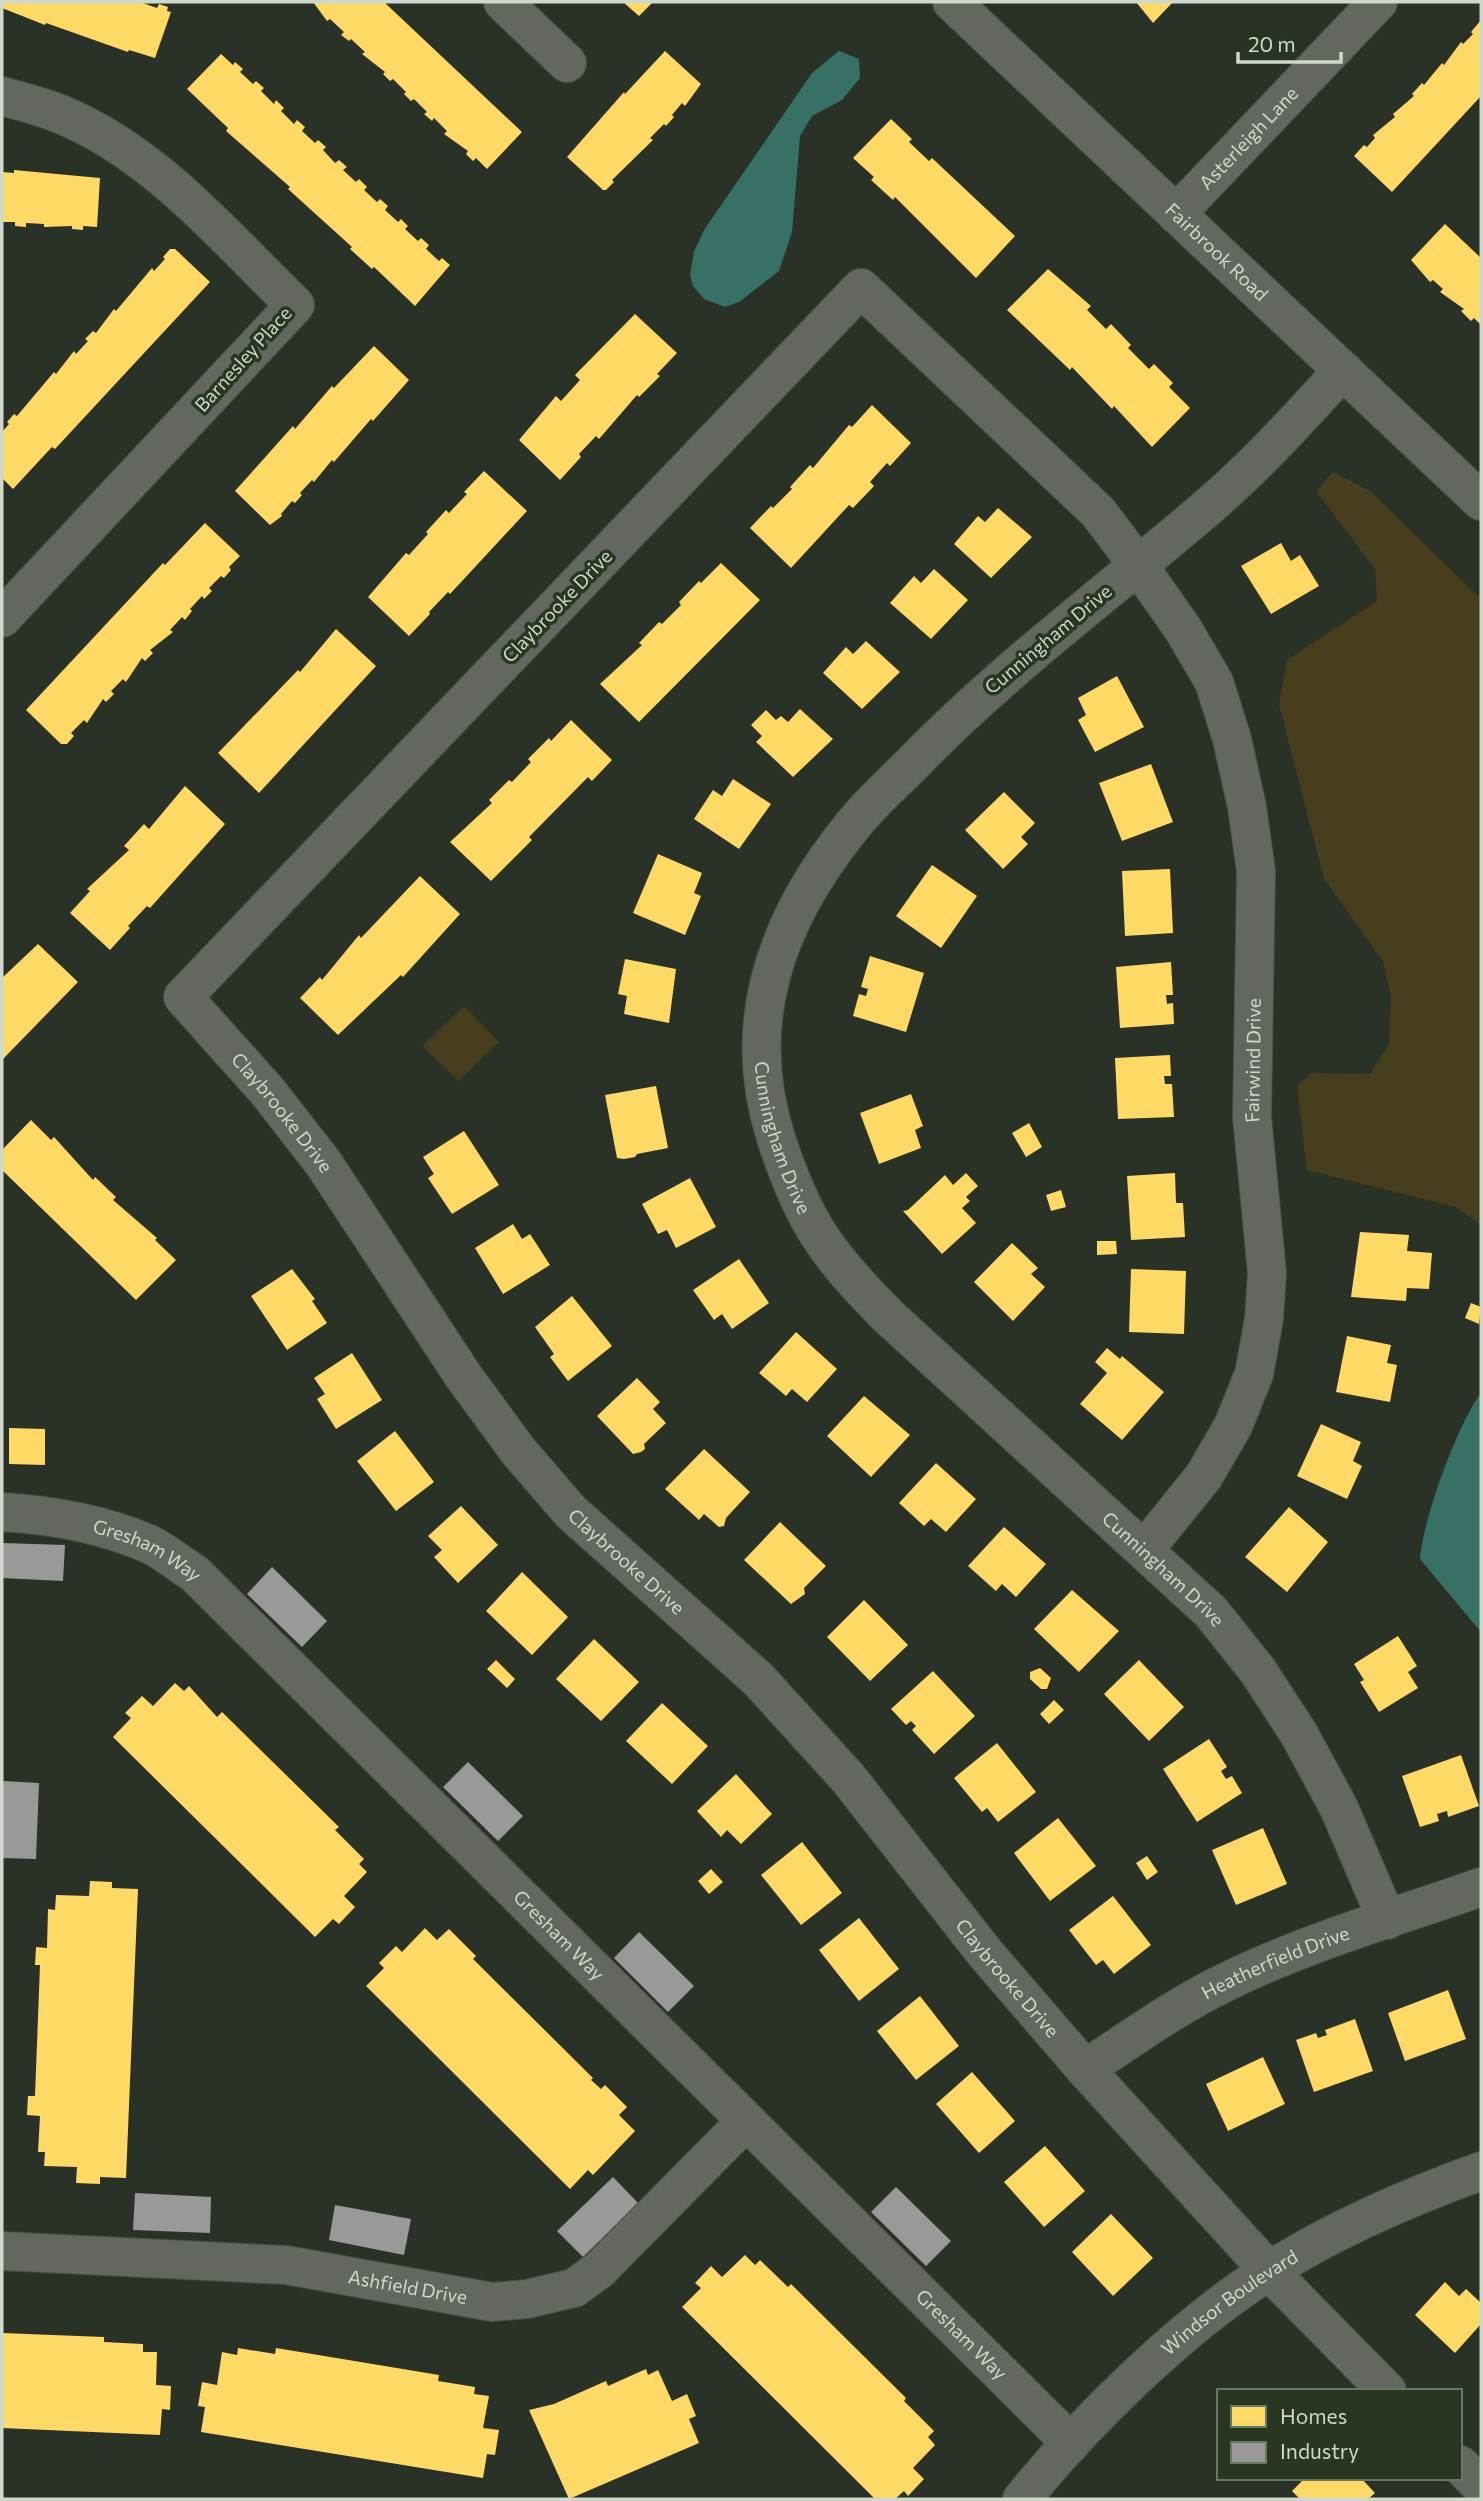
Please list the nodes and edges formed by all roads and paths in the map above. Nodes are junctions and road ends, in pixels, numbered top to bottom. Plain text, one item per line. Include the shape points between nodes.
1 (503, 2) edge
2 (952, 2) edge
3 (1378, 2) edge
4 (568, 63) dead end
5 (2, 96) edge
6 (1177, 214) junction
7 (1343, 370) junction
8 (1481, 501) edge
9 (1138, 565) junction
10 (2, 618) edge
11 (2, 1513) edge
12 (1145, 1549) junction
13 (1481, 1887) edge
14 (1387, 1920) junction
15 (1085, 2069) junction
16 (746, 2121) junction
17 (1481, 2171) edge
18 (2, 2251) edge
19 (1269, 2271) junction
20 (1385, 2389) edge
21 (1071, 2443) junction
22 (1462, 2467) edge
23 (1481, 2486) edge
24 (1022, 2499) edge

1 - 4 street
2 - 6 street, Fairbrook Road
3 - 6 street, Asterleigh Lane
5 - 10 street, Barnesley Place via 79,122 159,174 295,305
6 - 7 street, Fairbrook Road
7 - 8 street, Fairbrook Road
7 - 9 street, Cunningham Drive via 1213,503
9 - 12 street, Fairwind Drive via 1184,629 1214,682 1247,807 1256,871 1252,1117 1267,1273 1254,1374 1233,1426 1204,1476
9 - 12 street, Cunningham Drive via 960,714 850,828 813,879 788,925 762,1007 760,1056 765,1104 798,1200 846,1274
9 - 15 street, Claybrooke Drive via 1098,512 860,288 183,997 268,1092 324,1164 519,1452 571,1512 758,1679 848,1778 985,1953
11 - 16 street, Gresham Way via 97,1526 150,1545 194,1573
12 - 14 street, Cunningham Drive via 1211,1612 1286,1713 1339,1808
13 - 14 street, Heatherfield Drive
14 - 15 street, Heatherfield Drive via 1225,1982
15 - 19 street, Claybrooke Drive
16 - 18 street, Ashfield Drive via 598,2270 574,2288 527,2299 492,2302 286,2265
16 - 21 street, Gresham Way
17 - 19 street, Windsor Boulevard via 1380,2212
19 - 20 street, Claybrooke Drive
19 - 21 street, Windsor Boulevard via 1198,2323
21 - 24 street, Windsor Boulevard
22 - 23 street

